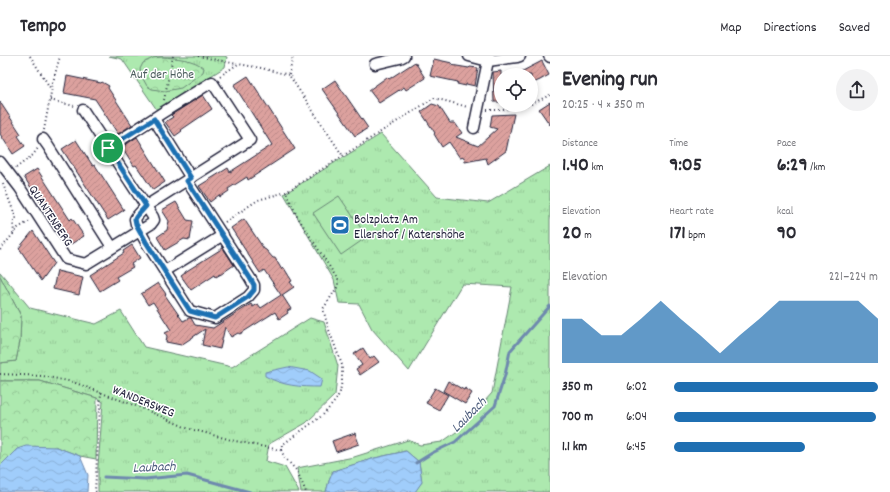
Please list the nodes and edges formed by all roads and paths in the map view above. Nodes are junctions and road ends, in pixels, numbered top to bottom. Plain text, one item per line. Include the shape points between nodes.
1 (30, 56) edge
2 (60, 56) edge
3 (173, 56) edge
4 (198, 56) edge
5 (293, 56) edge
6 (404, 56) edge
7 (469, 56) edge
8 (520, 56) edge
9 (488, 59) edge
10 (238, 64) junction
11 (376, 64) dead end
12 (289, 75) junction
13 (212, 82) junction
14 (52, 89) junction
15 (550, 95) edge
16 (50, 100) junction
17 (538, 101) edge
18 (83, 110) joint
19 (478, 110) junction
20 (494, 110) edge
21 (158, 116) junction
22 (474, 128) dead end
23 (43, 139) junction
24 (108, 148) junction
25 (343, 156) junction
26 (2, 171) edge
27 (189, 179) junction
28 (286, 192) junction
29 (146, 206) junction
30 (39, 218) junction
31 (140, 231) junction
32 (220, 231) junction
33 (14, 233) junction
34 (112, 247) junction
35 (0, 250) edge
36 (165, 271) junction
37 (0, 374) edge
38 (101, 392) junction
39 (281, 450) junction
40 (96, 492) edge
41 (306, 492) edge

1 - 14 path
2 - 14 path
3 - 21 path
4 - 10 path
5 - 12 path
6 - 11 street
7 - 9 street
8 - 9 street
9 - 19 street
10 - 12 path
10 - 13 path
12 - 25 path
13 - 21 street
13 - 27 street via 250,140
14 - 16 path
15 - 17 path
16 - 18 path
16 - 23 path
18 - 24 street
19 - 20 path
19 - 22 street
19 - 25 path via 434,98
21 - 24 street
21 - 27 street
23 - 26 path via 33,155 15,168
23 - 34 street
24 - 29 street
25 - 28 path
26 - 30 street, QUANTENBERG via 20,188
26 - 33 path via 16,218 13,222
27 - 29 street
27 - 32 street
28 - 32 path via 258,200
28 - 39 path via 297,216 338,280 338,286 323,309 342,365 342,380 336,400 323,415 282,445
29 - 31 street via 135,219
29 - 31 street, QUANTENBERG via 154,220
30 - 33 path via 18,228
30 - 34 street, QUANTENBERG via 66,259 86,264
31 - 34 street, QUANTENBERG
31 - 36 street
32 - 36 street
32 - 36 street via 254,285 254,290 248,297 215,318 190,311
33 - 35 path
37 - 38 path, WANDERSWEG via 43,376 73,382
38 - 39 path, WANDERSWEG via 187,428
38 - 40 path
39 - 41 path via 297,471

